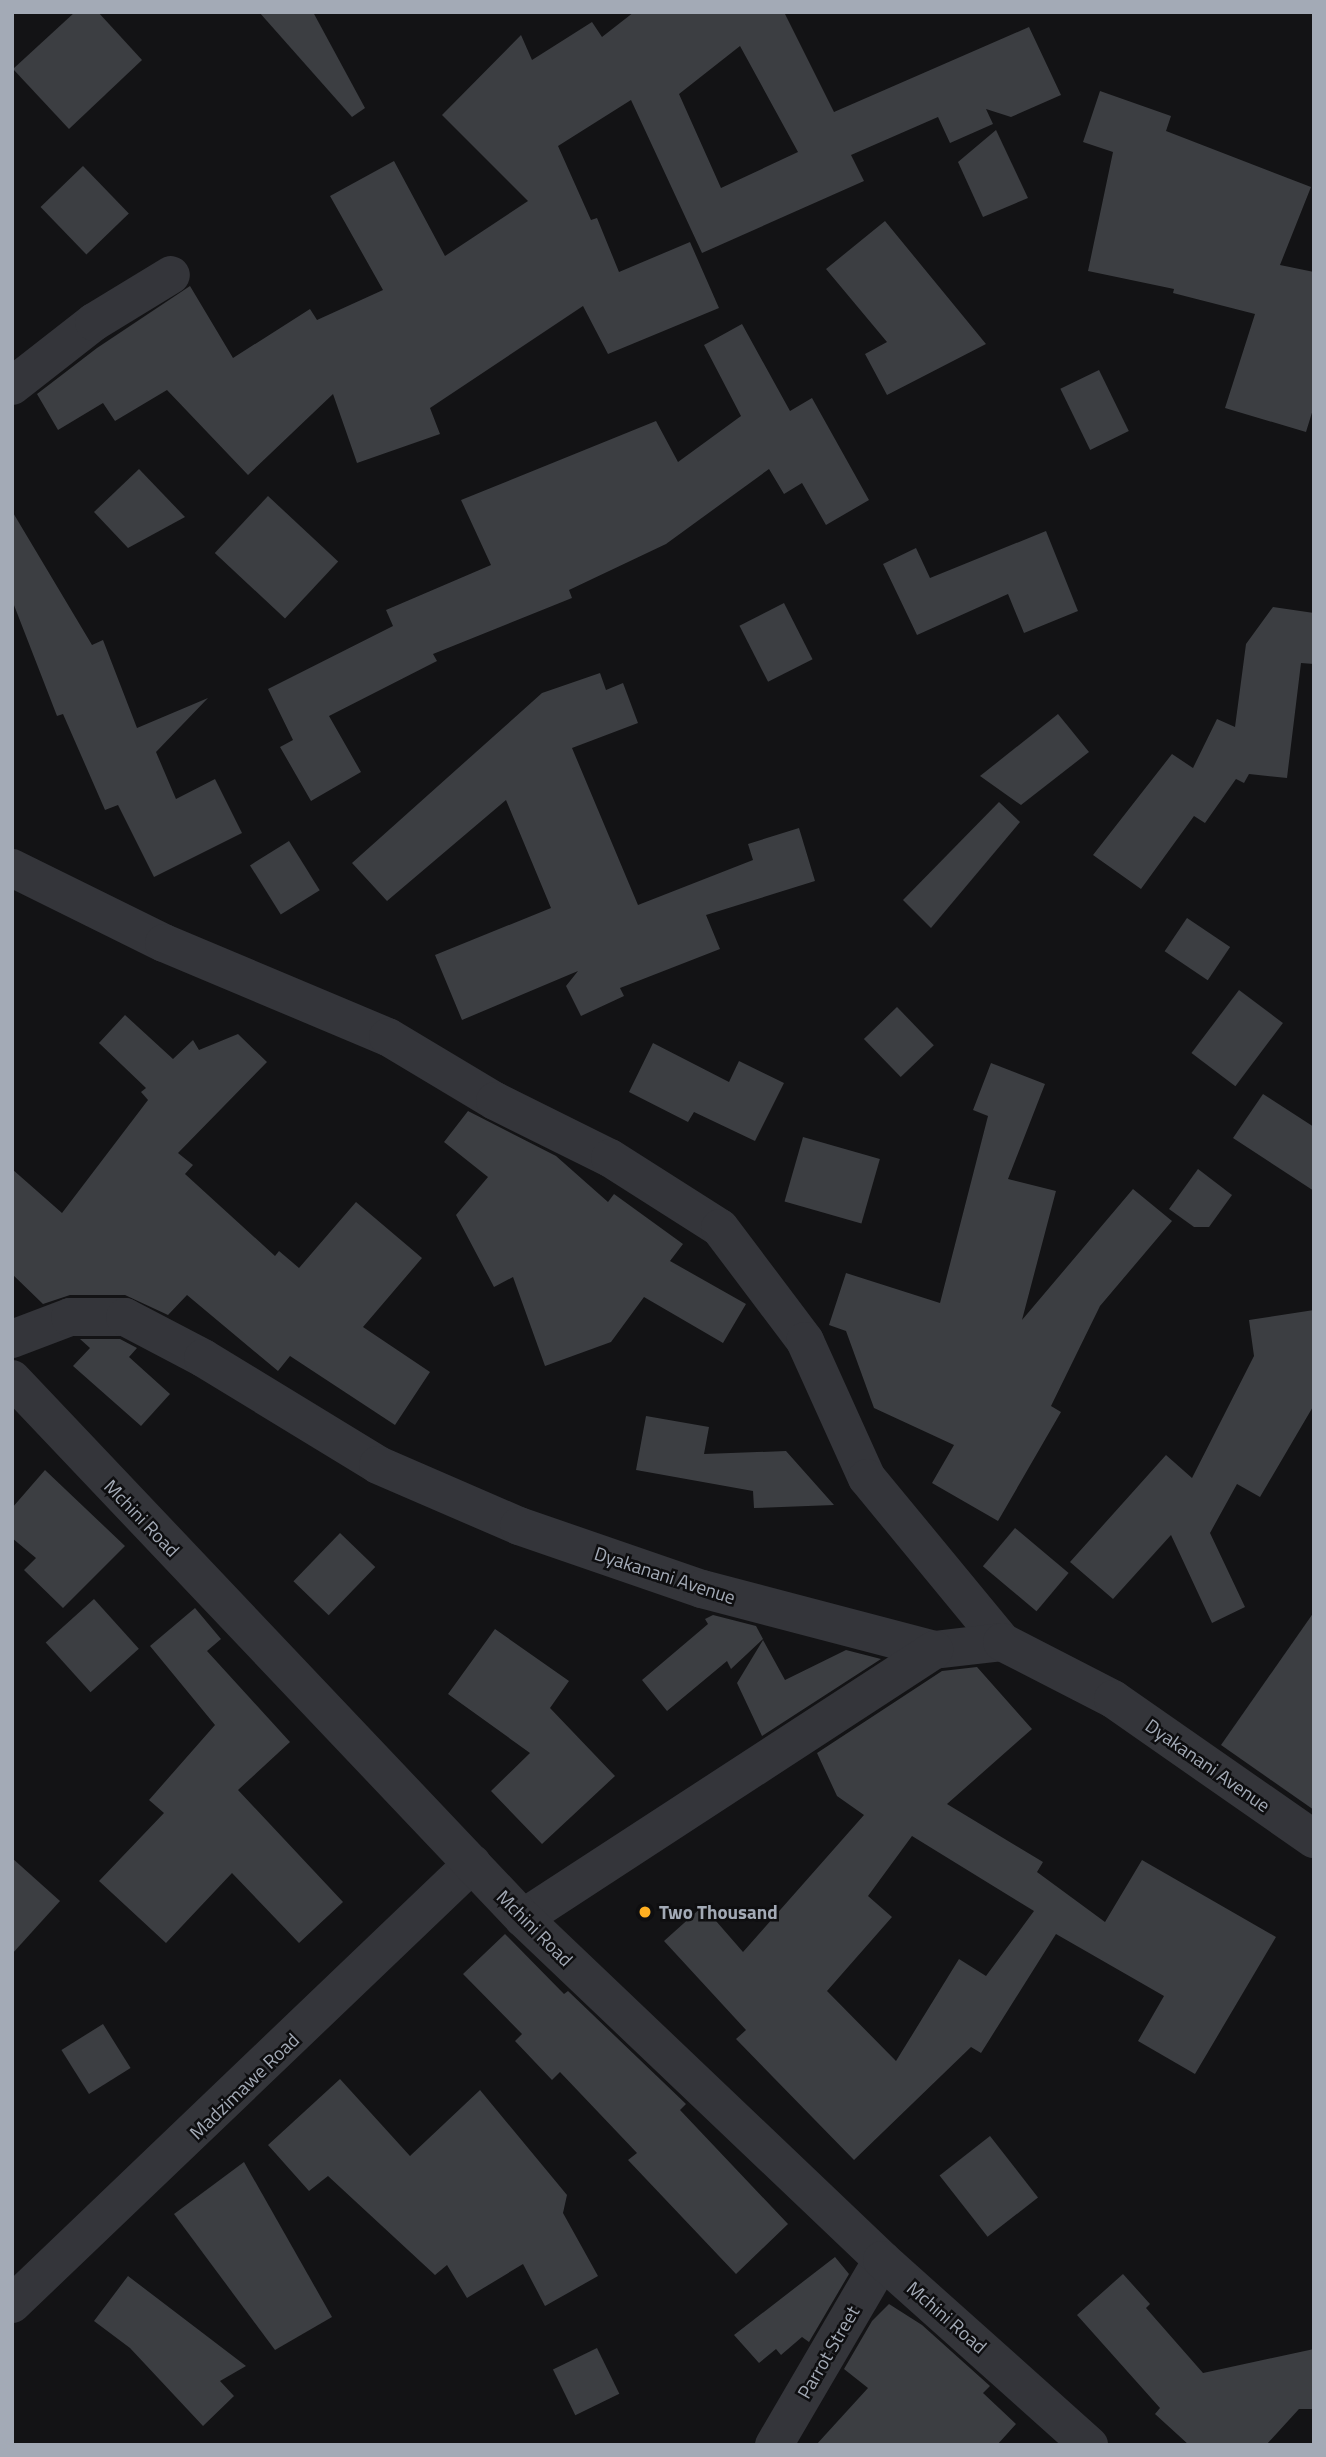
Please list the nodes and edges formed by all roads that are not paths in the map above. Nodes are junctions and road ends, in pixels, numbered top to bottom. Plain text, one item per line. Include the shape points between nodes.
1 (171, 275) dead end
2 (12, 386) edge
3 (12, 868) edge
4 (12, 1339) edge
5 (12, 1379) edge
6 (1002, 1642) junction
7 (934, 1650) junction
8 (1314, 1839) edge
9 (472, 1864) junction
10 (523, 1918) junction
11 (882, 2260) junction
12 (12, 2304) edge
13 (774, 2445) edge
14 (1089, 2445) edge

1 - 2 street via 94,322
3 - 6 street via 164,943 388,1037 495,1101 610,1158 720,1228 805,1341 867,1478
4 - 7 street, Dyakanani Avenue via 70,1318 125,1317 203,1358 379,1465 519,1526 702,1589
5 - 9 street, Mchini Road
6 - 7 street, Dyakanani Avenue
6 - 8 street, Dyakanani Avenue via 1113,1699
7 - 10 street
9 - 10 street, Mchini Road
9 - 12 street, Madzimawe Road
10 - 11 street, Mchini Road
11 - 13 street, Parrot Street
11 - 14 street, Mchini Road

